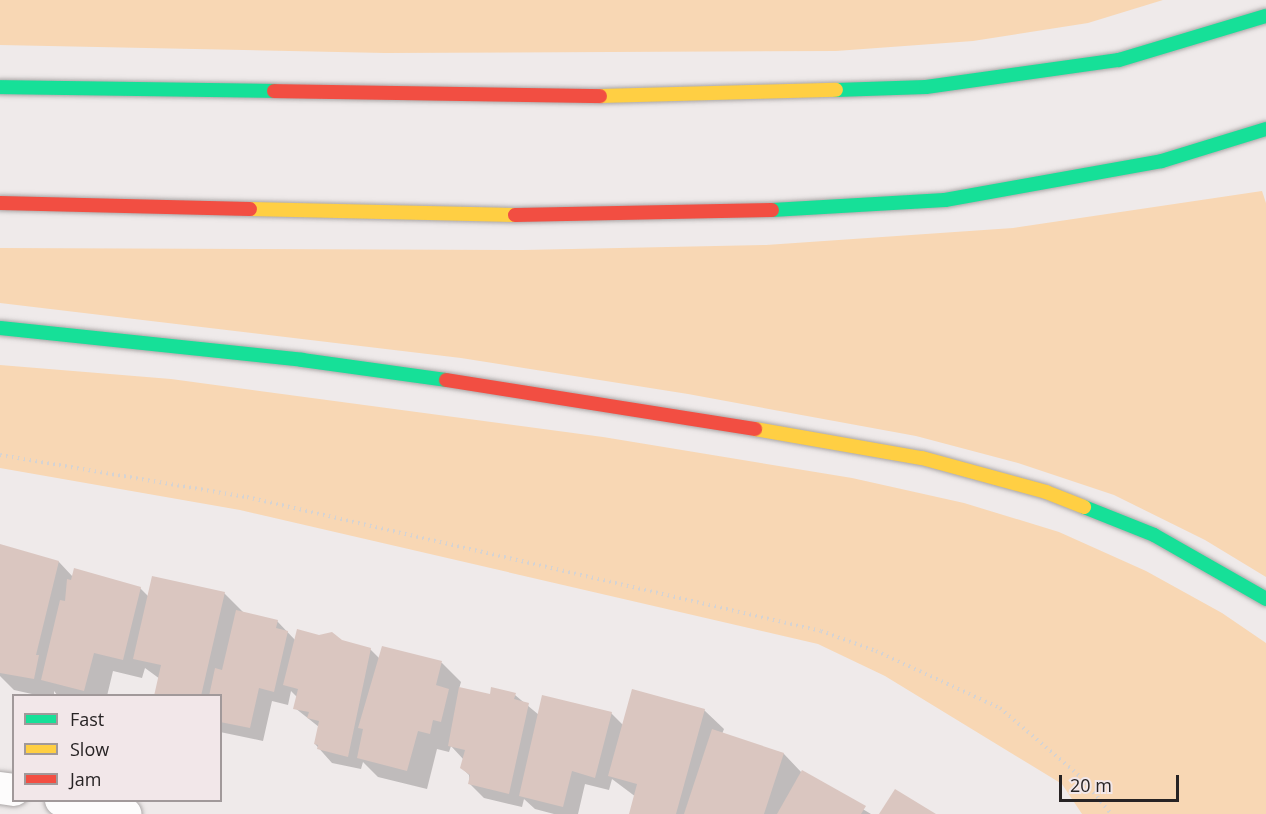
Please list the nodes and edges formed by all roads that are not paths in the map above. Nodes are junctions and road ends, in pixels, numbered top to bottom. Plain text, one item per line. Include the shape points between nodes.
1 (1263, 0) edge
2 (1266, 15) edge
3 (0, 87) edge
4 (1266, 129) edge
5 (0, 203) edge
6 (0, 328) edge
7 (1266, 599) edge
8 (66, 802) edge
9 (125, 814) edge

1 - 2 highway
2 - 3 highway via 1119,60 926,87 624,96
4 - 5 highway via 1162,161 945,200 719,213 490,215
6 - 7 highway via 302,360 551,395 922,458 1046,492 1154,535
8 - 9 street

